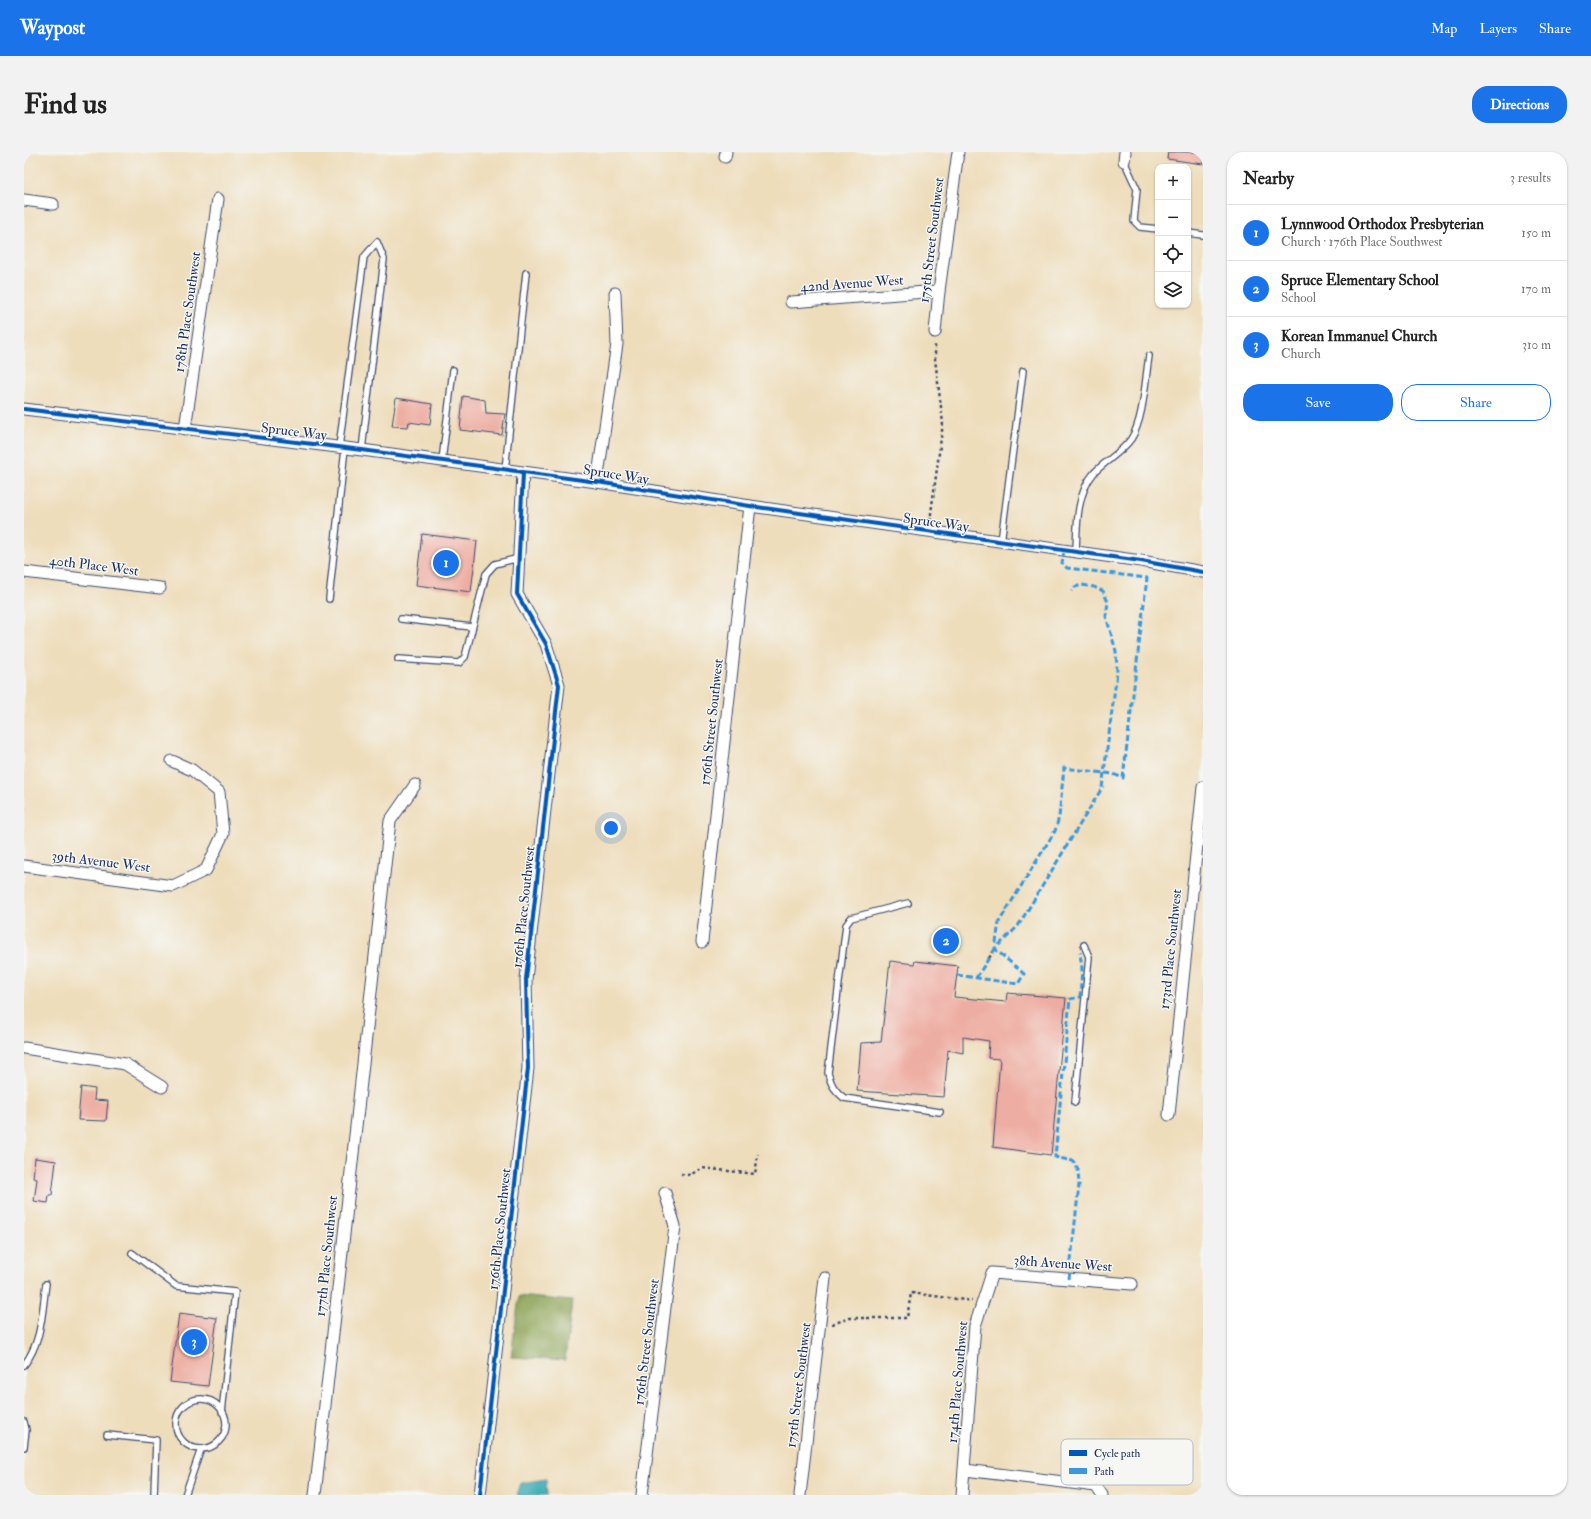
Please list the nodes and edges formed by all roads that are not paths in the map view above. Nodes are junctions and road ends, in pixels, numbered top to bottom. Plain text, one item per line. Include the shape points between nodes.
1 (958, 152) edge
2 (1125, 157) edge
3 (218, 199) dead end
4 (24, 200) edge
5 (53, 204) dead end
6 (1155, 228) edge
7 (1191, 233) edge
8 (1203, 235) edge
9 (526, 273) dead end
10 (939, 292) junction
11 (615, 293) dead end
12 (791, 302) dead end
13 (935, 332) road end
14 (1149, 356) dead end
15 (453, 370) dead end
16 (1023, 371) dead end
17 (24, 409) edge
18 (185, 429) junction
19 (342, 448) junction
20 (362, 450) junction
21 (442, 462) junction
22 (505, 470) junction
23 (523, 473) junction
24 (598, 482) junction
25 (750, 506) junction
26 (1001, 542) junction
27 (1076, 552) junction
28 (519, 558) junction
29 (24, 572) edge
30 (1203, 572) edge
31 (160, 588) dead end
32 (329, 599) dead end
33 (401, 619) dead end
34 (472, 627) junction
35 (398, 659) dead end
36 (172, 761) dead end
37 (415, 785) dead end
38 (1203, 787) edge
39 (24, 866) edge
40 (908, 903) dead end
41 (702, 942) dead end
42 (1084, 945) dead end
43 (24, 1048) edge
44 (162, 1087) dead end
45 (1075, 1102) dead end
46 (940, 1112) dead end
47 (1169, 1115) dead end
48 (665, 1193) dead end
49 (132, 1253) dead end
50 (992, 1273) joint
51 (826, 1278) dead end
52 (46, 1284) dead end
53 (1132, 1284) dead end
54 (24, 1365) edge
55 (222, 1412) junction
56 (24, 1422) edge
57 (107, 1435) dead end
58 (24, 1447) edge
59 (201, 1449) junction
60 (964, 1470) junction
61 (1061, 1482) edge
62 (1088, 1485) edge
63 (154, 1495) edge
64 (185, 1495) edge
65 (315, 1495) edge
66 (480, 1495) edge
67 (642, 1495) edge
68 (800, 1495) edge
69 (962, 1495) edge
70 (1102, 1495) edge

1 - 10 street, 175th Street Southwest
2 - 6 lane via 1137,189 1134,221 1140,226
3 - 18 street, 178th Place Southwest
4 - 5 street
7 - 8 lane
9 - 22 lane
10 - 12 street, 42nd Avenue West
10 - 13 street, 175th Street Southwest
11 - 24 street via 618,344
14 - 27 lane via 1138,423 1130,440 1094,473 1082,492
15 - 21 lane
16 - 26 lane
17 - 18 street, Spruce Way
18 - 19 street, Spruce Way
19 - 20 street, Spruce Way
19 - 20 lane via 364,257 377,242 384,259
19 - 32 lane
20 - 21 street, Spruce Way
21 - 22 street, Spruce Way
22 - 23 street, Spruce Way
23 - 24 street, Spruce Way
23 - 28 street, 176th Place Southwest
24 - 25 street, Spruce Way
25 - 26 street, Spruce Way
25 - 41 street, 176th Street Southwest
26 - 27 street, Spruce Way
27 - 30 street, Spruce Way
28 - 34 lane via 504,560 490,568 483,582
28 - 66 street, 176th Place Southwest via 517,594 546,644 559,685 526,979 528,1068
29 - 31 street, 40th Place West
33 - 34 lane
34 - 35 lane via 465,658 459,663
36 - 39 street, 39th Avenue West via 192,770 219,792 223,834 206,870 173,886
37 - 65 street, 177th Place Southwest via 390,821
38 - 47 street, 173rd Place Southwest
40 - 46 lane via 851,918 846,925 828,1074 831,1085 844,1098
42 - 45 lane via 1089,958
43 - 44 street via 125,1064
48 - 67 street, 176th Street Southwest via 675,1226
49 - 55 lane via 176,1286 236,1292
50 - 53 street, 38th Avenue West
50 - 60 street, 174th Place Southwest via 975,1326
51 - 68 street, 175th Street Southwest
52 - 54 lane via 39,1337 34,1351
55 - 59 lane via 225,1421 222,1437 216,1443
55 - 59 lane via 211,1401 203,1399 188,1403 178,1415 176,1427 180,1438 189,1446
56 - 58 lane
57 - 63 lane via 156,1440
59 - 64 lane
60 - 61 street
60 - 69 street, 174th Place Southwest
62 - 70 street via 1096,1486

